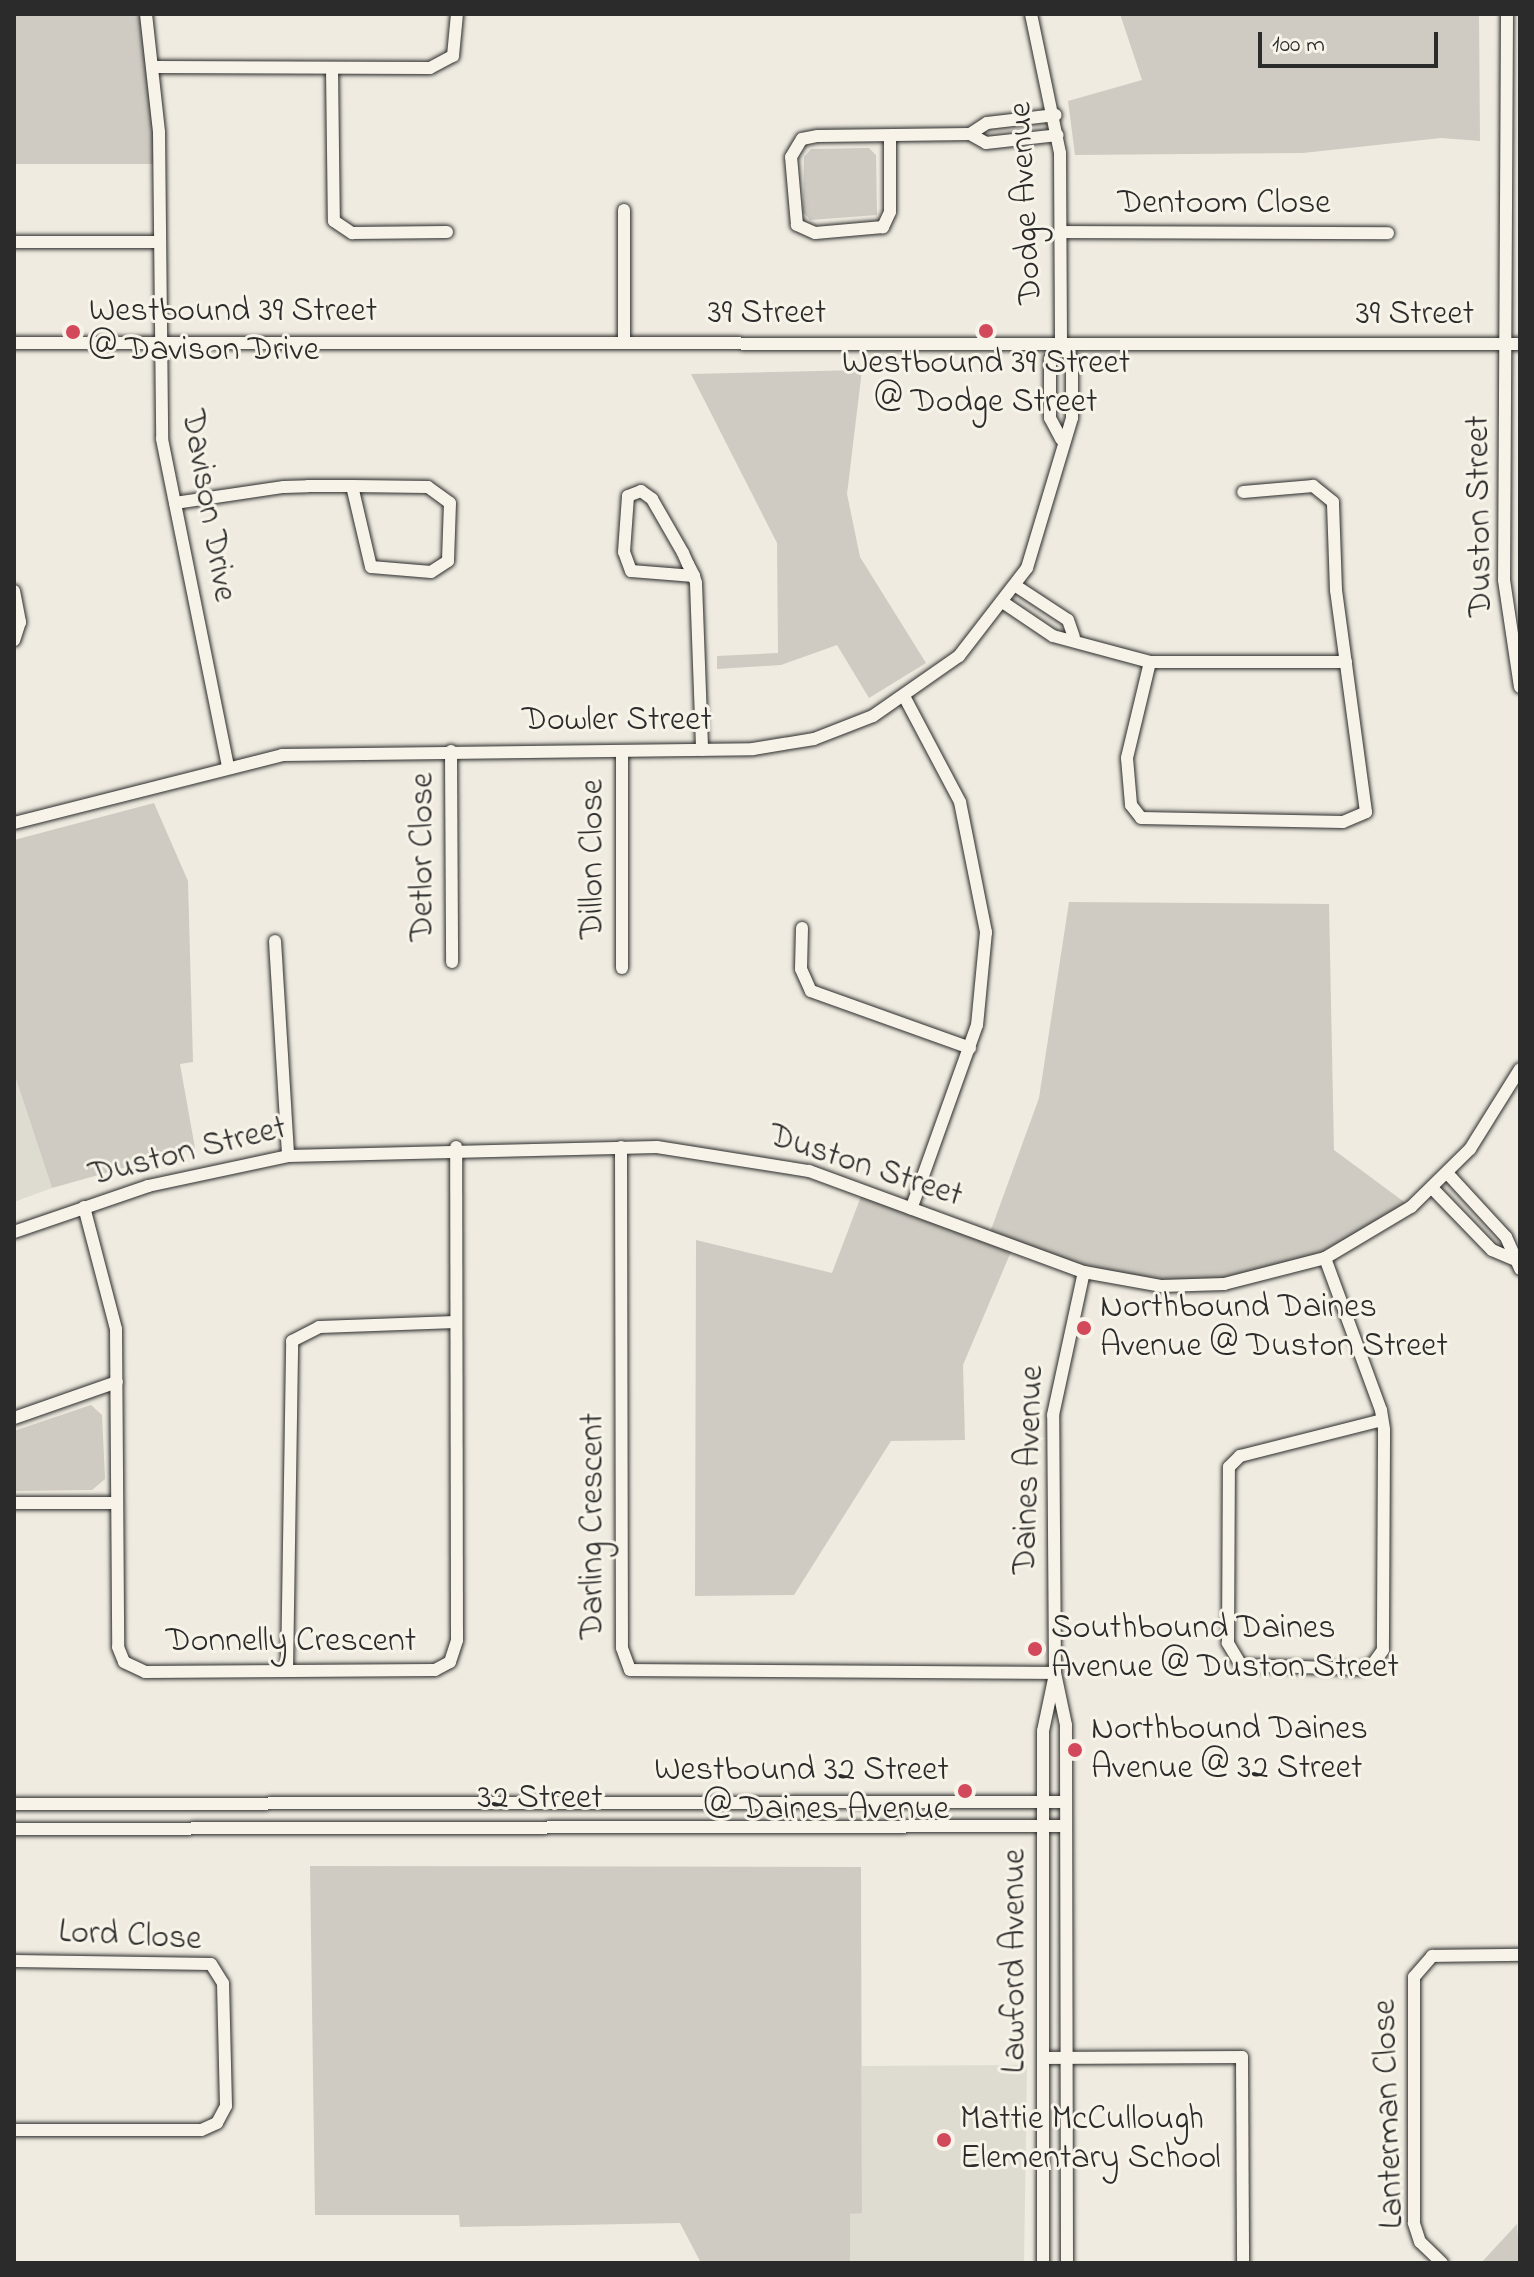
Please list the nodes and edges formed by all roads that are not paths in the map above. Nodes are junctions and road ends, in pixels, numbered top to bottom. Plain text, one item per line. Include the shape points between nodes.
1 (146, 14) edge
2 (457, 14) edge
3 (1031, 14) edge
4 (1507, 14) edge
5 (154, 67) junction
6 (332, 68) junction
7 (1513, 71) edge
8 (1514, 91) edge
9 (1056, 115) junction
10 (970, 134) junction
11 (1058, 135) junction
12 (890, 136) junction
13 (624, 210) dead end
14 (447, 232) dead end
15 (1061, 232) junction
16 (1388, 233) dead end
17 (14, 242) edge
18 (160, 242) junction
19 (14, 343) edge
20 (159, 343) junction
21 (624, 343) junction
22 (1061, 344) junction
23 (1514, 344) edge
24 (1061, 439) junction
25 (1504, 484) junction
26 (1520, 484) edge
27 (352, 486) junction
28 (1243, 492) dead end
29 (175, 503) junction
30 (694, 576) junction
31 (1016, 586) junction
32 (14, 591) edge
33 (1004, 603) junction
34 (1074, 637) junction
35 (14, 640) edge
36 (1150, 662) junction
37 (1346, 662) junction
38 (1520, 687) edge
39 (905, 698) junction
40 (702, 750) junction
41 (451, 751) junction
42 (622, 751) junction
43 (228, 765) junction
44 (14, 823) edge
45 (802, 928) dead end
46 (275, 941) dead end
47 (452, 962) dead end
48 (622, 968) dead end
49 (970, 1048) junction
50 (1520, 1069) edge
51 (1516, 1087) edge
52 (456, 1147) junction
53 (621, 1147) junction
54 (288, 1156) junction
55 (1448, 1174) junction
56 (1433, 1189) junction
57 (84, 1207) junction
58 (911, 1209) junction
59 (14, 1232) edge
60 (1325, 1258) junction
61 (1517, 1264) edge
62 (1084, 1272) junction
63 (456, 1322) junction
64 (117, 1382) junction
65 (14, 1418) edge
66 (1382, 1420) junction
67 (14, 1503) edge
68 (117, 1503) junction
69 (287, 1671) junction
70 (1055, 1673) junction
71 (1043, 1802) junction
72 (1066, 1802) junction
73 (14, 1804) edge
74 (1043, 1826) junction
75 (1066, 1826) junction
76 (14, 1829) edge
77 (1520, 1955) edge
78 (14, 1961) edge
79 (1044, 2058) junction
80 (1066, 2058) junction
81 (14, 2130) edge
82 (1043, 2263) edge
83 (1067, 2263) edge
84 (1243, 2263) edge
85 (1442, 2263) edge

1 - 5 street, Davison Drive
2 - 6 street via 456,51 444,64
3 - 9 street, Dodge Avenue
4 - 7 street, Duston Street
5 - 6 street
5 - 18 street, Davison Drive
6 - 14 street via 334,221 352,233
7 - 8 street, Duston Street
8 - 23 street, Duston Street
9 - 10 street via 987,123
9 - 11 street, Dodge Avenue
10 - 11 street via 986,143
10 - 12 street
11 - 15 street, Dodge Avenue
12 - 12 street via 818,136 797,144 797,225 815,233 883,227 890,212
13 - 21 street
15 - 16 street, Dentoom Close
15 - 22 street, Dodge Avenue
17 - 18 street
18 - 20 street, Davison Drive
19 - 20 street, 39 Street
20 - 21 street, 39 Street
20 - 29 street, Davison Drive via 162,439
21 - 22 street, 39 Street
22 - 23 street, 39 Street
22 - 24 street, Dowler Street via 1050,359 1050,418
22 - 24 street, Dowler Street via 1072,359 1072,418
23 - 25 street, Duston Street
24 - 31 street, Dowler Street via 1052,503
25 - 26 street
25 - 38 street, Duston Street via 1504,580
27 - 27 street via 371,567 431,572 448,561 446,495 428,487
27 - 29 street via 256,489
28 - 37 street via 1305,486 1329,496
29 - 43 street, Davison Drive
30 - 30 street via 652,499 641,491 628,496 627,567 640,576
30 - 40 street via 702,609
31 - 33 street, Dowler Street
31 - 34 street via 1068,620
32 - 35 street via 20,622
33 - 34 street via 1053,636
33 - 39 street, Dowler Street via 959,656
34 - 36 street
36 - 37 street
36 - 37 street via 1127,776 1135,812 1156,823 1343,822 1362,816 1368,792
39 - 40 street, Dowler Street via 814,739
39 - 49 street via 954,788 978,865 986,962
40 - 42 street, Dowler Street
41 - 42 street, Dowler Street
41 - 43 street, Dowler Street via 321,751
41 - 47 street, Detlor Close
42 - 48 street, Dillon Close
43 - 44 street, Dowler Street
45 - 49 street via 801,969 811,991
46 - 54 street
49 - 58 street
50 - 51 street, Duston Street
51 - 55 street, Duston Street
52 - 53 street, Duston Street
52 - 54 street, Duston Street
52 - 63 street, Donnelly Crescent
53 - 58 street, Duston Street via 755,1158
53 - 70 street, Darling Crescent via 622,1648 630,1670
54 - 57 street, Duston Street via 183,1176
55 - 56 street, Duston Street
55 - 61 street via 1506,1237
56 - 60 street, Duston Street
56 - 61 street via 1492,1250
57 - 59 street, Duston Street
57 - 64 street, Donnelly Crescent via 112,1293
58 - 62 street, Duston Street
60 - 62 street, Duston Street via 1224,1284 1161,1286
60 - 66 street
62 - 70 street, Daines Avenue via 1054,1396
63 - 69 street via 311,1329 289,1347
63 - 69 street, Donnelly Crescent via 453,1657 428,1671
64 - 65 street
64 - 68 street, Donnelly Crescent
66 - 66 street via 1232,1462 1228,1643 1241,1665 1359,1669 1381,1656
67 - 68 street
68 - 69 street, Donnelly Crescent via 124,1662 145,1672
70 - 71 street, Daines Avenue via 1044,1723
70 - 72 street, Daines Avenue via 1066,1725
71 - 72 street, 32 Street
71 - 73 street, 32 Street
71 - 74 street, Lawford Avenue
72 - 75 street, Daines Avenue
74 - 75 street, 32 Street
74 - 76 street, 32 Street
74 - 79 street, Lawford Avenue
75 - 80 street, Lawford Avenue
77 - 85 street, Lanterman Close via 1438,1955 1415,1969 1414,2223 1420,2242
78 - 81 street, Lord Close via 211,1964 223,1983 226,2106 217,2123 201,2130
79 - 80 street
79 - 82 street, Lawford Avenue
80 - 83 street, Lawford Avenue
80 - 84 street via 1242,2057

